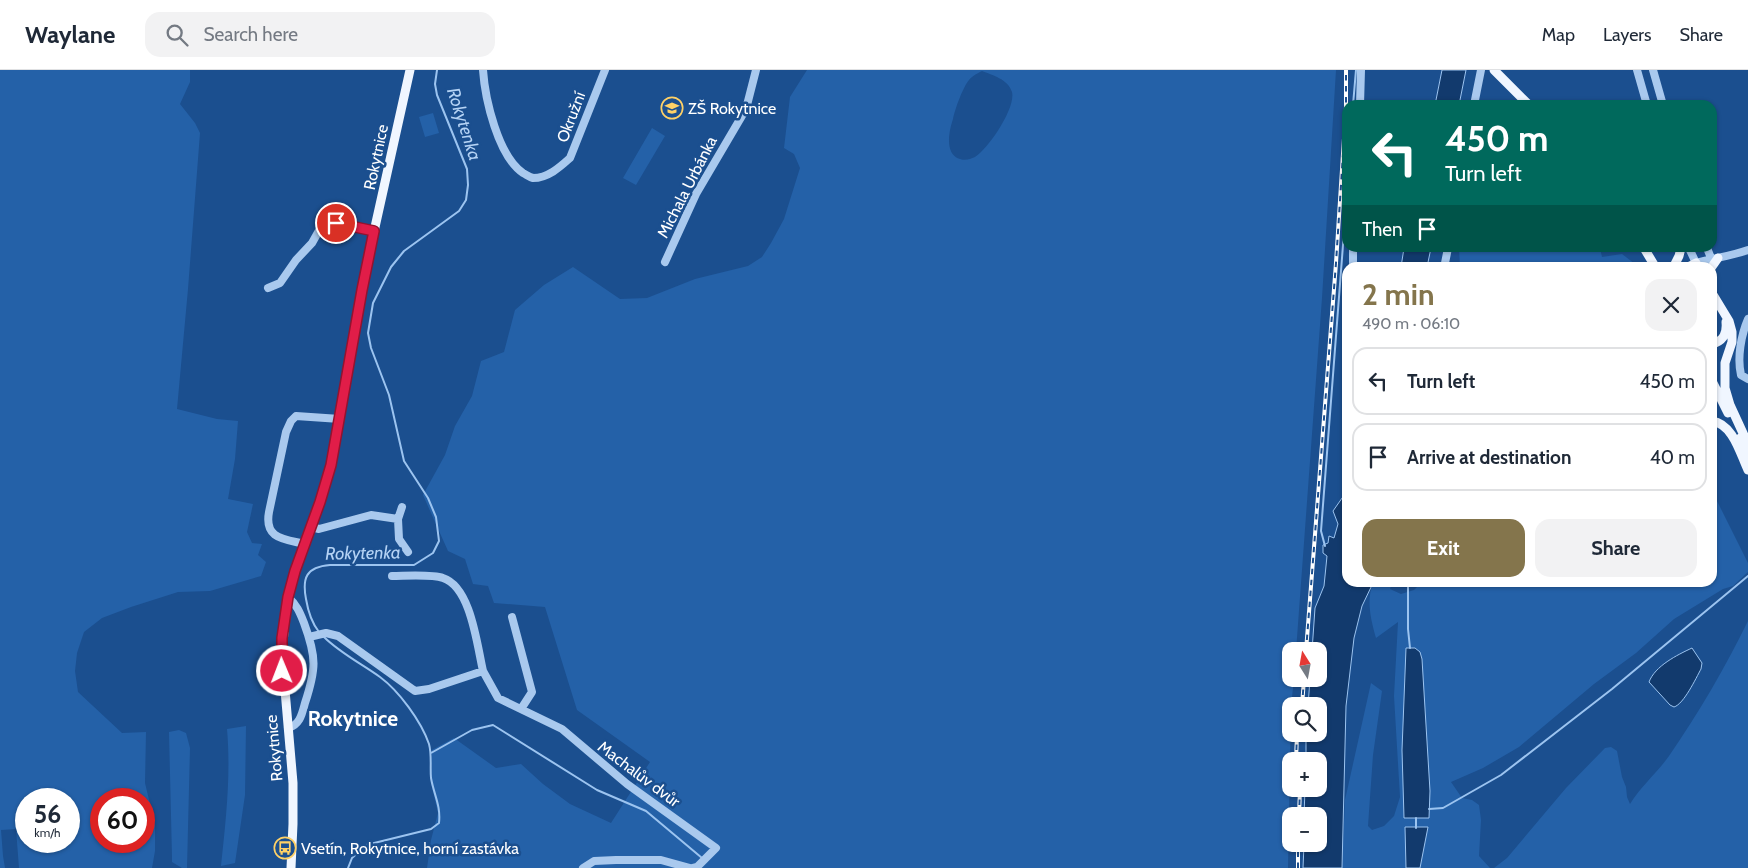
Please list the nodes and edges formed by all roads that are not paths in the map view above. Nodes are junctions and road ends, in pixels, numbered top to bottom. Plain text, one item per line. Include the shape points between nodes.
1 (410, 70) edge
2 (483, 70) edge
3 (605, 70) edge
4 (756, 70) edge
5 (1361, 70) edge
6 (1481, 70) edge
7 (1494, 70) edge
8 (1637, 70) edge
9 (1653, 70) edge
10 (1360, 100) edge
11 (1475, 100) edge
12 (1524, 100) edge
13 (1646, 100) edge
14 (1662, 100) edge
15 (374, 231) junction
16 (1748, 250) edge
17 (1714, 261) edge
18 (666, 262) dead end
19 (268, 288) dead end
20 (1717, 302) edge
21 (1722, 310) junction
22 (1748, 319) edge
23 (1717, 342) edge
24 (1748, 379) edge
25 (1717, 391) edge
26 (340, 419) junction
27 (1717, 422) edge
28 (1748, 444) edge
29 (1748, 456) edge
30 (1748, 470) edge
31 (402, 507) dead end
32 (398, 519) junction
33 (311, 527) junction
34 (305, 544) junction
35 (408, 552) dead end
36 (392, 576) dead end
37 (288, 597) junction
38 (512, 617) dead end
39 (313, 636) junction
40 (483, 671) junction
41 (521, 709) junction
42 (288, 728) junction
43 (291, 868) edge
44 (583, 868) edge
45 (694, 868) edge

1 - 15 main road, Rokytnice
2 - 3 street, Okružní via 488,101 504,151 515,167 531,178 544,176 570,158
4 - 18 street, Michala Urbánka via 746,109 696,194
5 - 10 street
6 - 11 street
7 - 12 main road
8 - 13 street
9 - 14 street
15 - 19 street via 336,223 325,224 280,284
15 - 26 main road, Rokytnice
16 - 17 street
20 - 21 main road
21 - 23 main road via 1725,335
21 - 28 main road via 1731,327 1732,337 1725,363 1725,388
22 - 24 street via 1739,366 1741,375
25 - 29 main road
26 - 33 main road, Rokytnice via 326,483
26 - 34 street via 296,416 286,432 268,524 277,537
27 - 30 main road via 1729,431
31 - 32 street
32 - 33 street via 371,515 319,529
32 - 35 street via 399,539
33 - 34 main road, Rokytnice
34 - 37 main road, Rokytnice
36 - 40 street, Machalův dvůr via 442,577 455,584 470,614
37 - 39 street
37 - 42 main road, Rokytnice via 282,655
38 - 41 street via 532,692
39 - 40 street via 326,633 338,636 415,691
39 - 42 street via 315,659 312,680 300,717
40 - 41 street, Machalův dvůr via 498,698
41 - 45 street, Machalův dvůr via 562,729 627,784 716,848
42 - 43 main road, Rokytnice via 293,804
44 - 45 street, Machalův dvůr via 594,861 661,860

